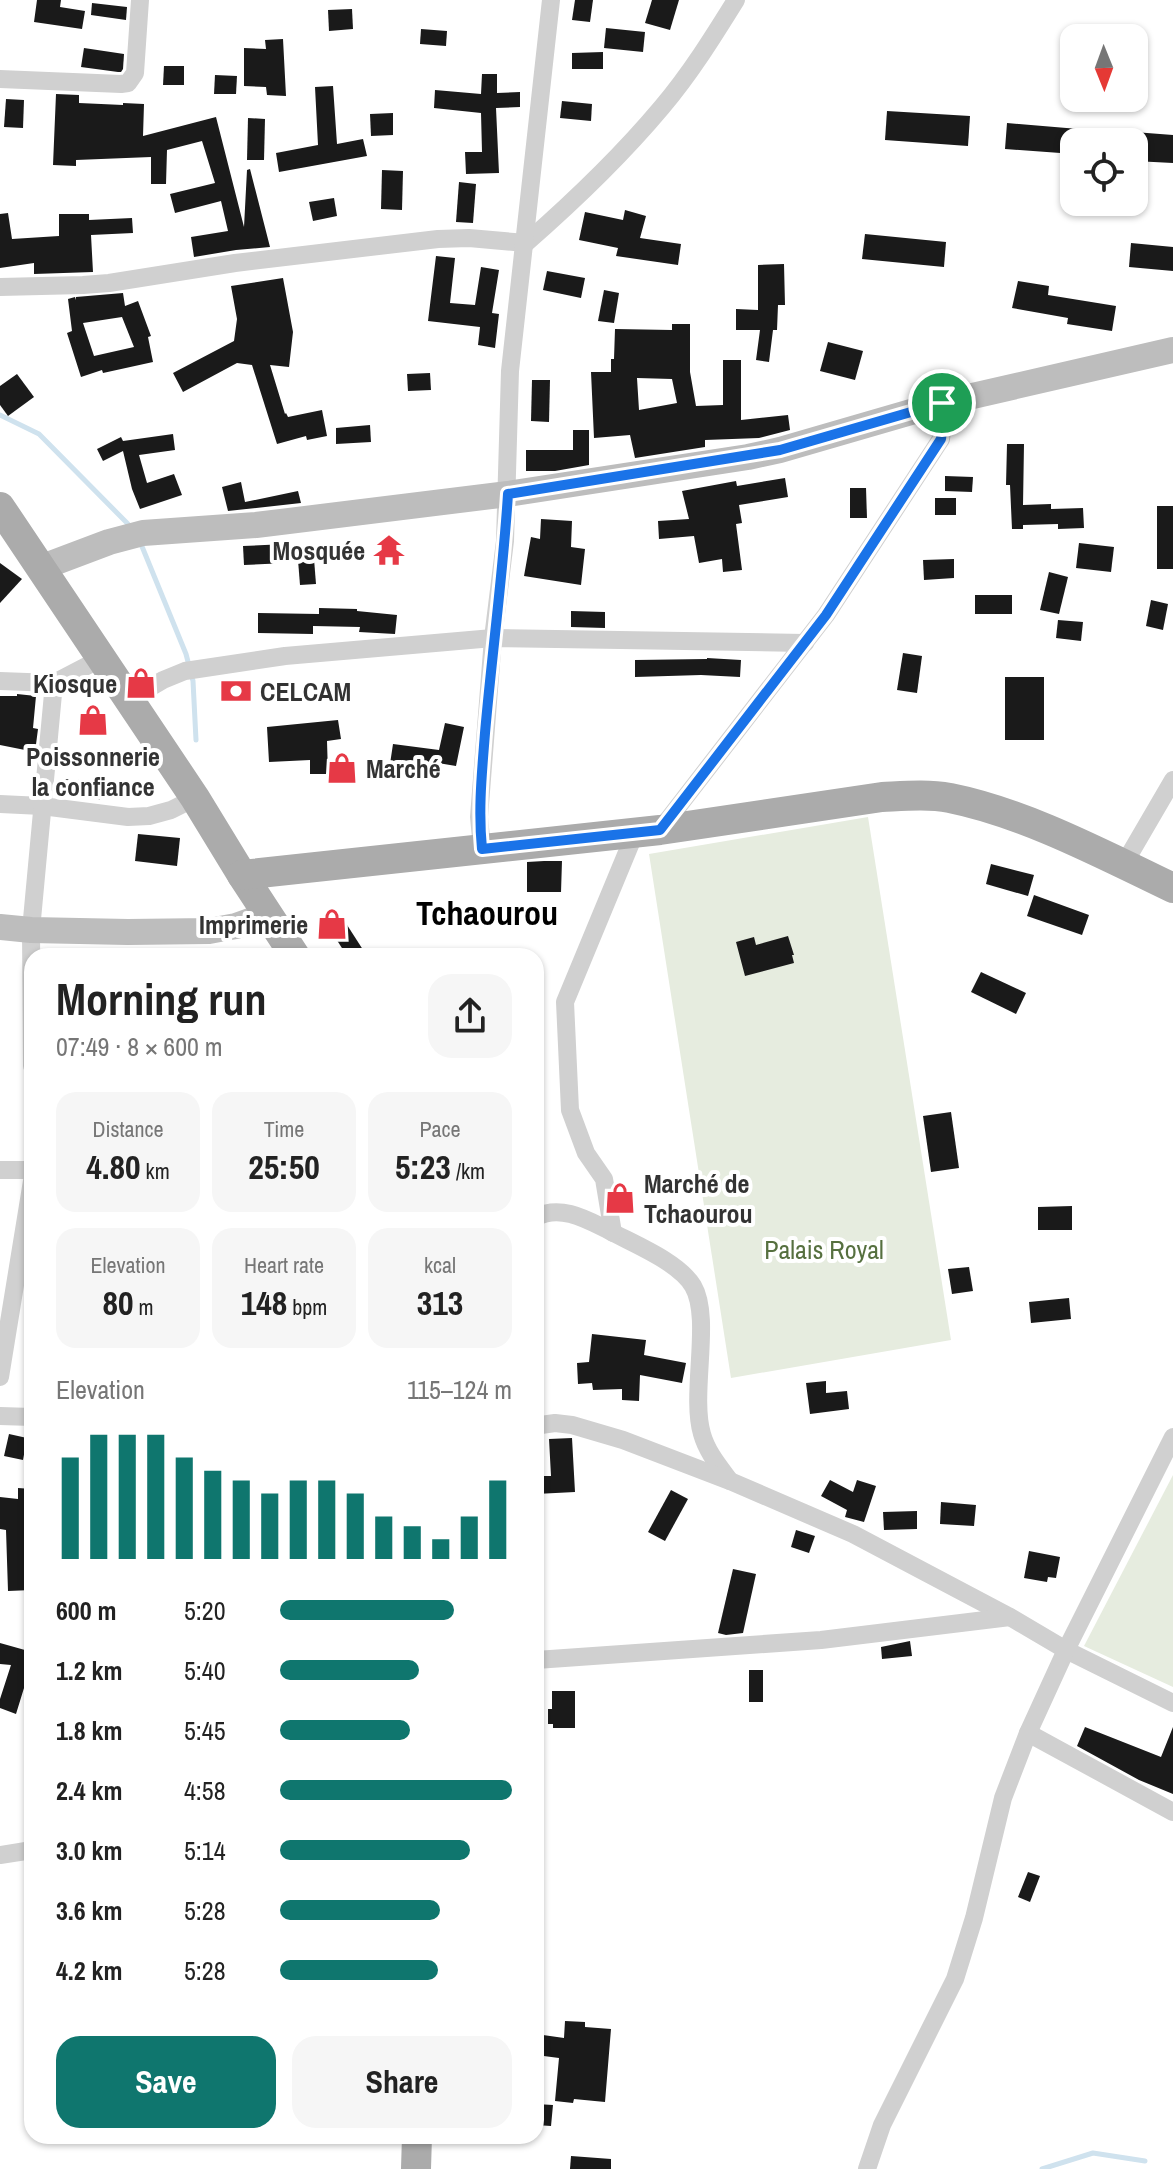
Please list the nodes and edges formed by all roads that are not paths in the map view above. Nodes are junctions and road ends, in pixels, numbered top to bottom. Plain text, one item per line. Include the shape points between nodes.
1 (140, 0) edge
2 (551, 0) edge
3 (736, 0) edge
4 (0, 79) edge
5 (526, 243) junction
6 (0, 287) edge
7 (1173, 350) edge
8 (942, 403) junction
9 (508, 494) junction
10 (0, 507) edge
11 (40, 568) junction
12 (493, 638) junction
13 (805, 643) junction
14 (102, 658) junction
15 (0, 681) edge
16 (54, 683) junction
17 (129, 700) junction
18 (1173, 780) edge
19 (195, 798) junction
20 (0, 804) edge
21 (42, 806) junction
22 (648, 831) junction
23 (482, 849) junction
24 (1124, 864) junction
25 (242, 875) junction
26 (1173, 888) edge
27 (269, 914) junction
28 (0, 927) edge
29 (31, 930) junction
30 (31, 948) edge
31 (290, 948) edge
32 (0, 1170) edge
33 (24, 1170) edge
34 (544, 1214) edge
35 (24, 1230) edge
36 (613, 1233) junction
37 (0, 1377) edge
38 (0, 1416) edge
39 (24, 1417) edge
40 (544, 1425) edge
41 (1173, 1437) edge
42 (730, 1481) junction
43 (1010, 1617) junction
44 (1066, 1650) junction
45 (544, 1659) edge
46 (1173, 1703) edge
47 (1028, 1733) junction
48 (1173, 1812) edge
49 (24, 1851) edge
50 (0, 1855) edge
51 (417, 2144) edge
52 (416, 2169) edge
53 (867, 2169) edge

1 - 4 street via 135,73 128,83
2 - 5 street
3 - 5 street via 662,108
5 - 6 street via 438,239 109,283
5 - 9 street via 510,371
7 - 8 street
8 - 9 street via 769,453
8 - 13 street via 941,439
9 - 11 street via 256,525 143,533
9 - 12 street
10 - 11 main road
11 - 14 main road
12 - 13 street
12 - 17 street via 285,656 185,671
12 - 23 street via 479,817
13 - 22 street
14 - 16 street
14 - 17 main road
15 - 16 street
16 - 21 street
17 - 19 main road
18 - 24 street
19 - 21 street via 149,816
19 - 25 main road
20 - 21 street
21 - 29 street
22 - 23 main road
22 - 24 main road via 916,795 948,798 1016,818
22 - 36 street via 565,1002 570,1110 586,1153 604,1179
23 - 25 main road
24 - 26 main road
25 - 27 main road
27 - 29 street via 209,931
27 - 31 main road
28 - 29 street
29 - 30 street
32 - 33 street
34 - 36 street via 580,1216
35 - 37 street
36 - 42 street via 664,1260 693,1287 701,1322 701,1432
38 - 39 street
40 - 42 street via 572,1425 623,1440
41 - 44 street
42 - 43 street via 853,1534
43 - 44 street
43 - 45 street via 821,1640
44 - 46 street
44 - 47 street
47 - 48 street
47 - 53 street via 1003,1798 955,1979 882,2125
49 - 50 street
51 - 52 main road

